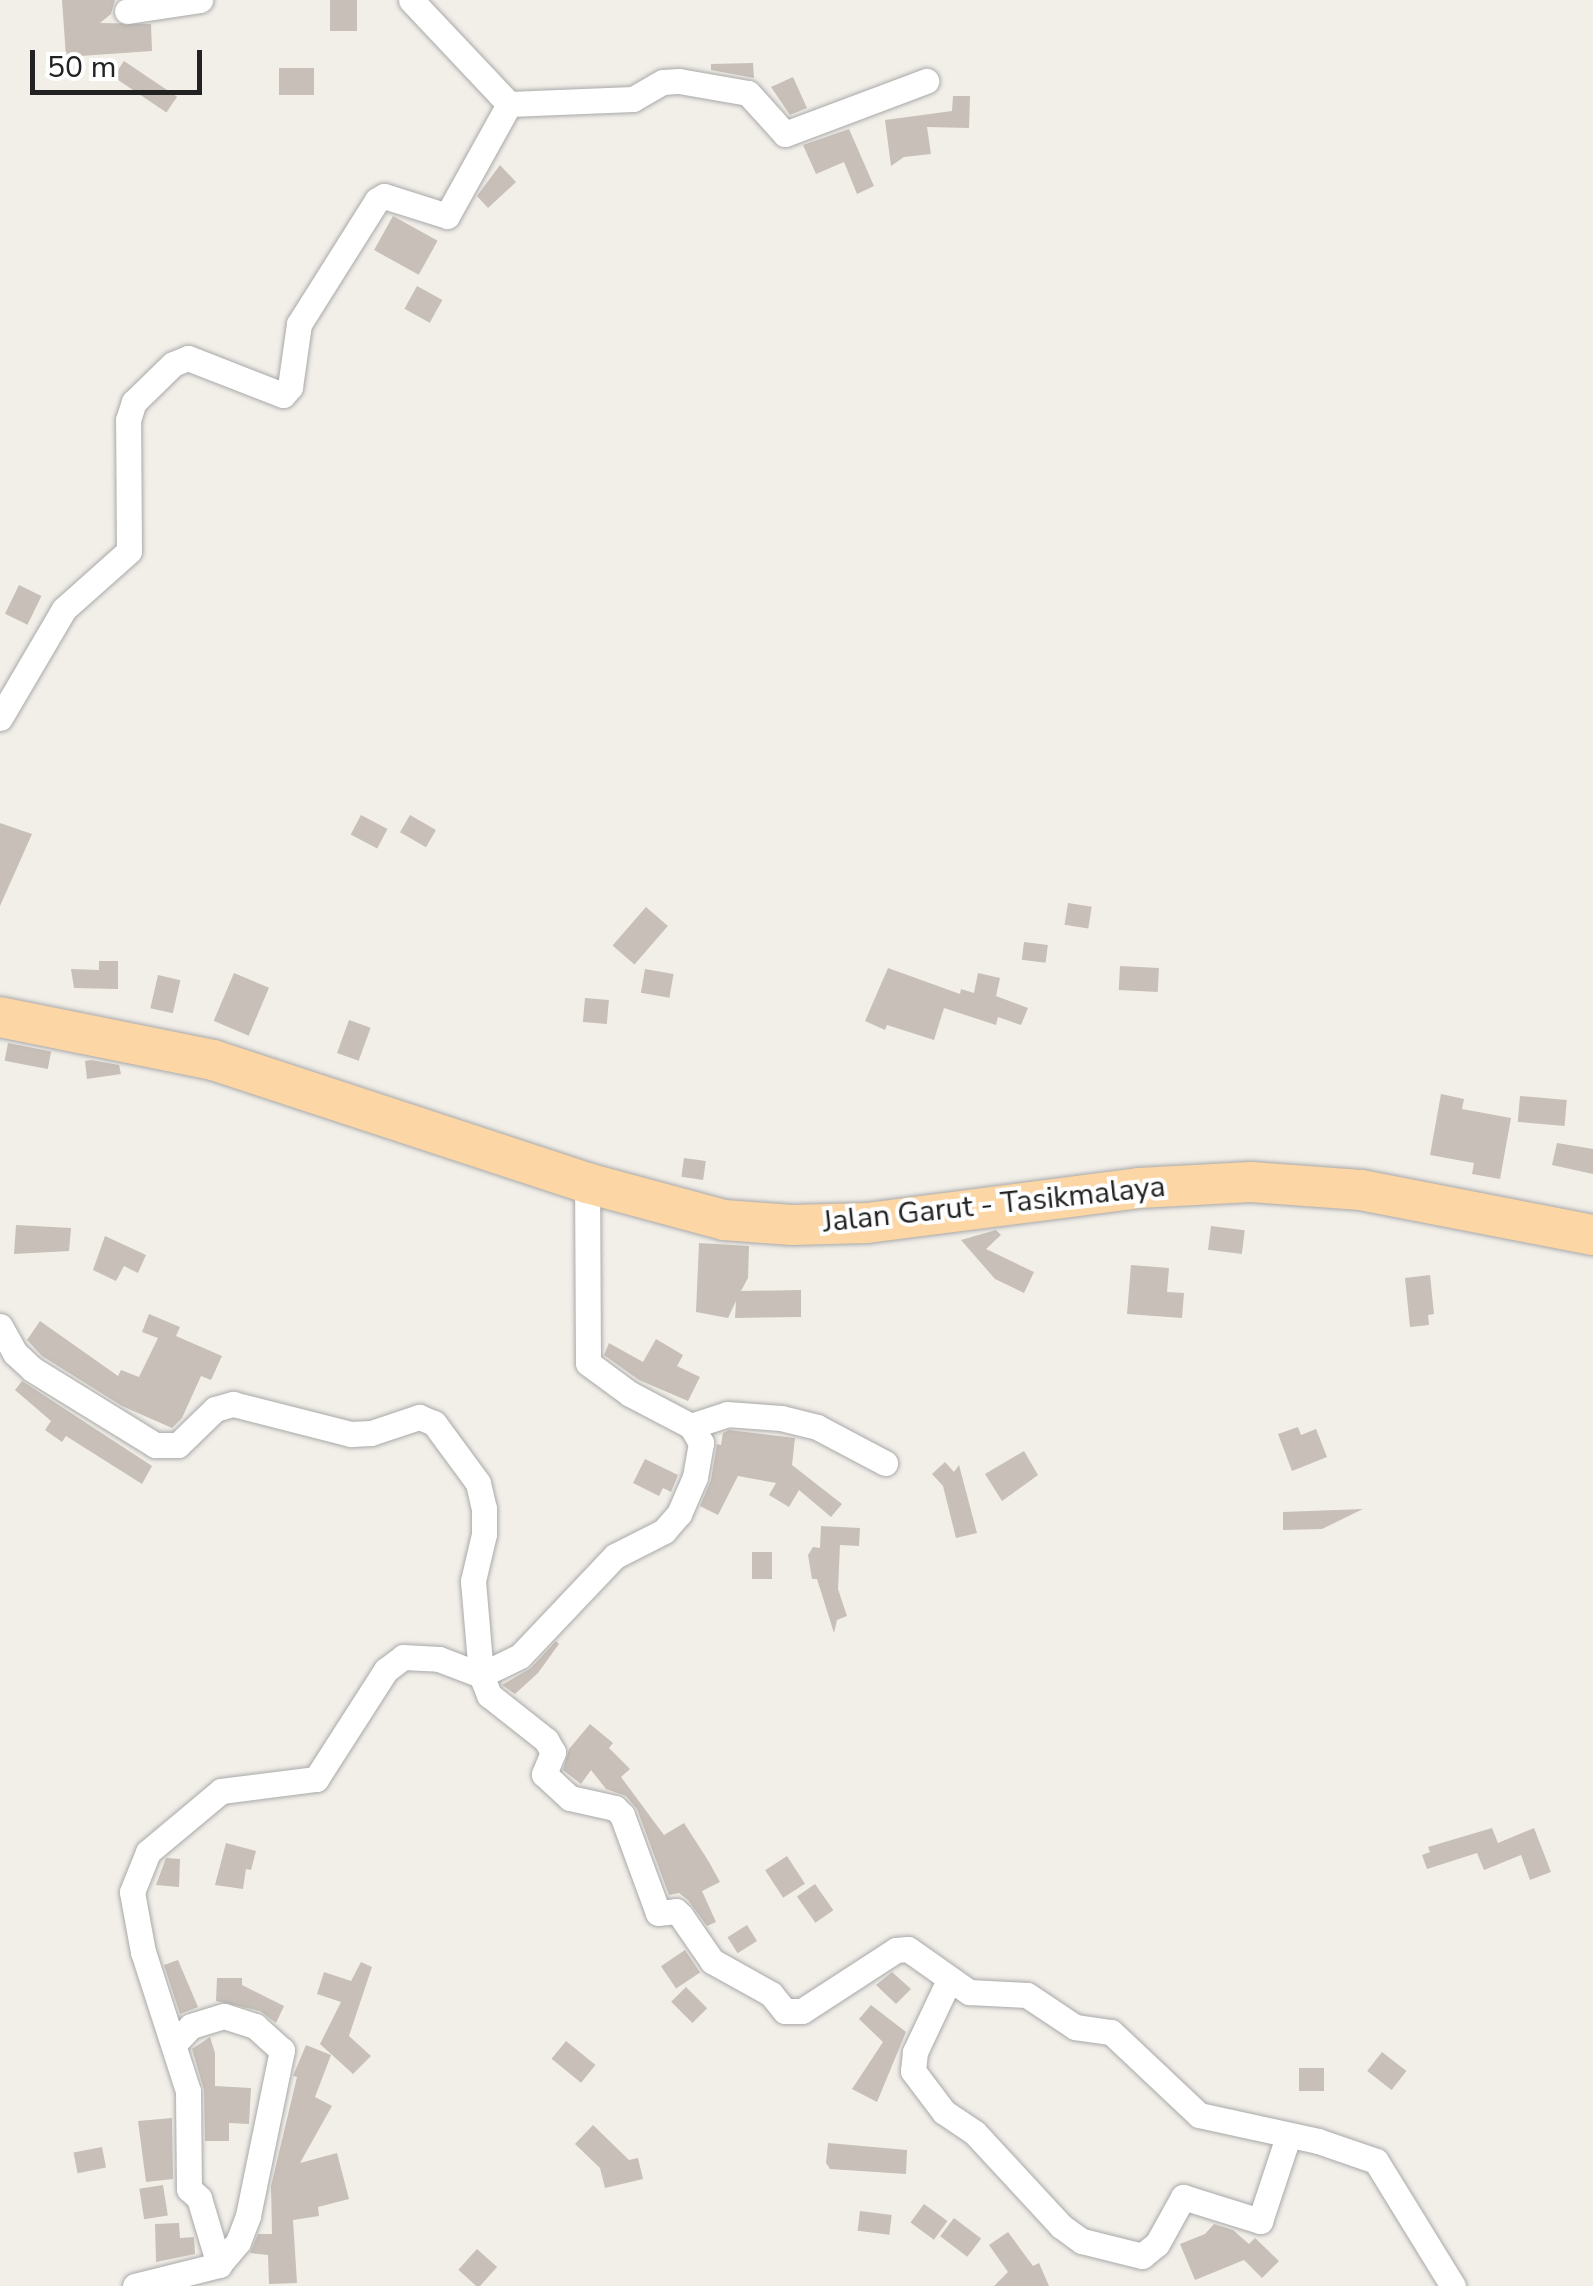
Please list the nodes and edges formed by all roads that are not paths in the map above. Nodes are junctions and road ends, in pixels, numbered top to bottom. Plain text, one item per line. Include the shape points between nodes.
1 (200, 0) edge
2 (411, 0) edge
3 (127, 11) dead end
4 (926, 81) dead end
5 (508, 104) junction
6 (0, 718) edge
7 (0, 1018) edge
8 (587, 1183) junction
9 (1593, 1235) edge
10 (0, 1326) edge
11 (691, 1426) junction
12 (885, 1463) dead end
13 (481, 1674) junction
14 (950, 1980) junction
15 (175, 2043) junction
16 (1288, 2137) junction
17 (219, 2265) junction
18 (135, 2286) edge
19 (1454, 2286) edge

1 - 3 street
2 - 5 street
4 - 5 street via 785,134 748,94 678,81 633,99
5 - 6 street via 447,216 384,196 377,200 299,324 284,395 182,358 134,402 128,420 126,556 70,601
7 - 8 main road, Jalan Garut - Tasikmalaya via 213,1060
8 - 9 main road, Jalan Garut - Tasikmalaya via 689,1213 792,1225 909,1218 1139,1188 1300,1184
8 - 11 street via 588,1363
10 - 13 street via 32,1369 156,1444 178,1444 216,1409 233,1404 352,1434 419,1417 434,1423 478,1483 484,1508 472,1581
11 - 12 street via 727,1414 800,1422
11 - 13 street via 701,1443 699,1461 679,1514 664,1531 615,1556 520,1656
13 - 14 street via 489,1695 546,1740 553,1752 544,1774 570,1798 615,1808 624,1817 658,1913 676,1912 712,1961 771,1994 785,2010 812,2008 904,1948
13 - 15 street via 439,1659 404,1657 386,1670 316,1780 221,1791 148,1852 132,1892 143,1952
14 - 16 street via 975,1994 1027,1995 1075,2028 1111,2032 1200,2116
14 - 16 street via 915,2052 913,2071 944,2112 976,2134 1082,2241 1142,2256 1183,2197 1260,2222
15 - 17 street via 191,2110 189,2188
15 - 17 street via 191,2026 224,2016 255,2026 282,2050 248,2216
16 - 19 street via 1380,2165
17 - 18 street

